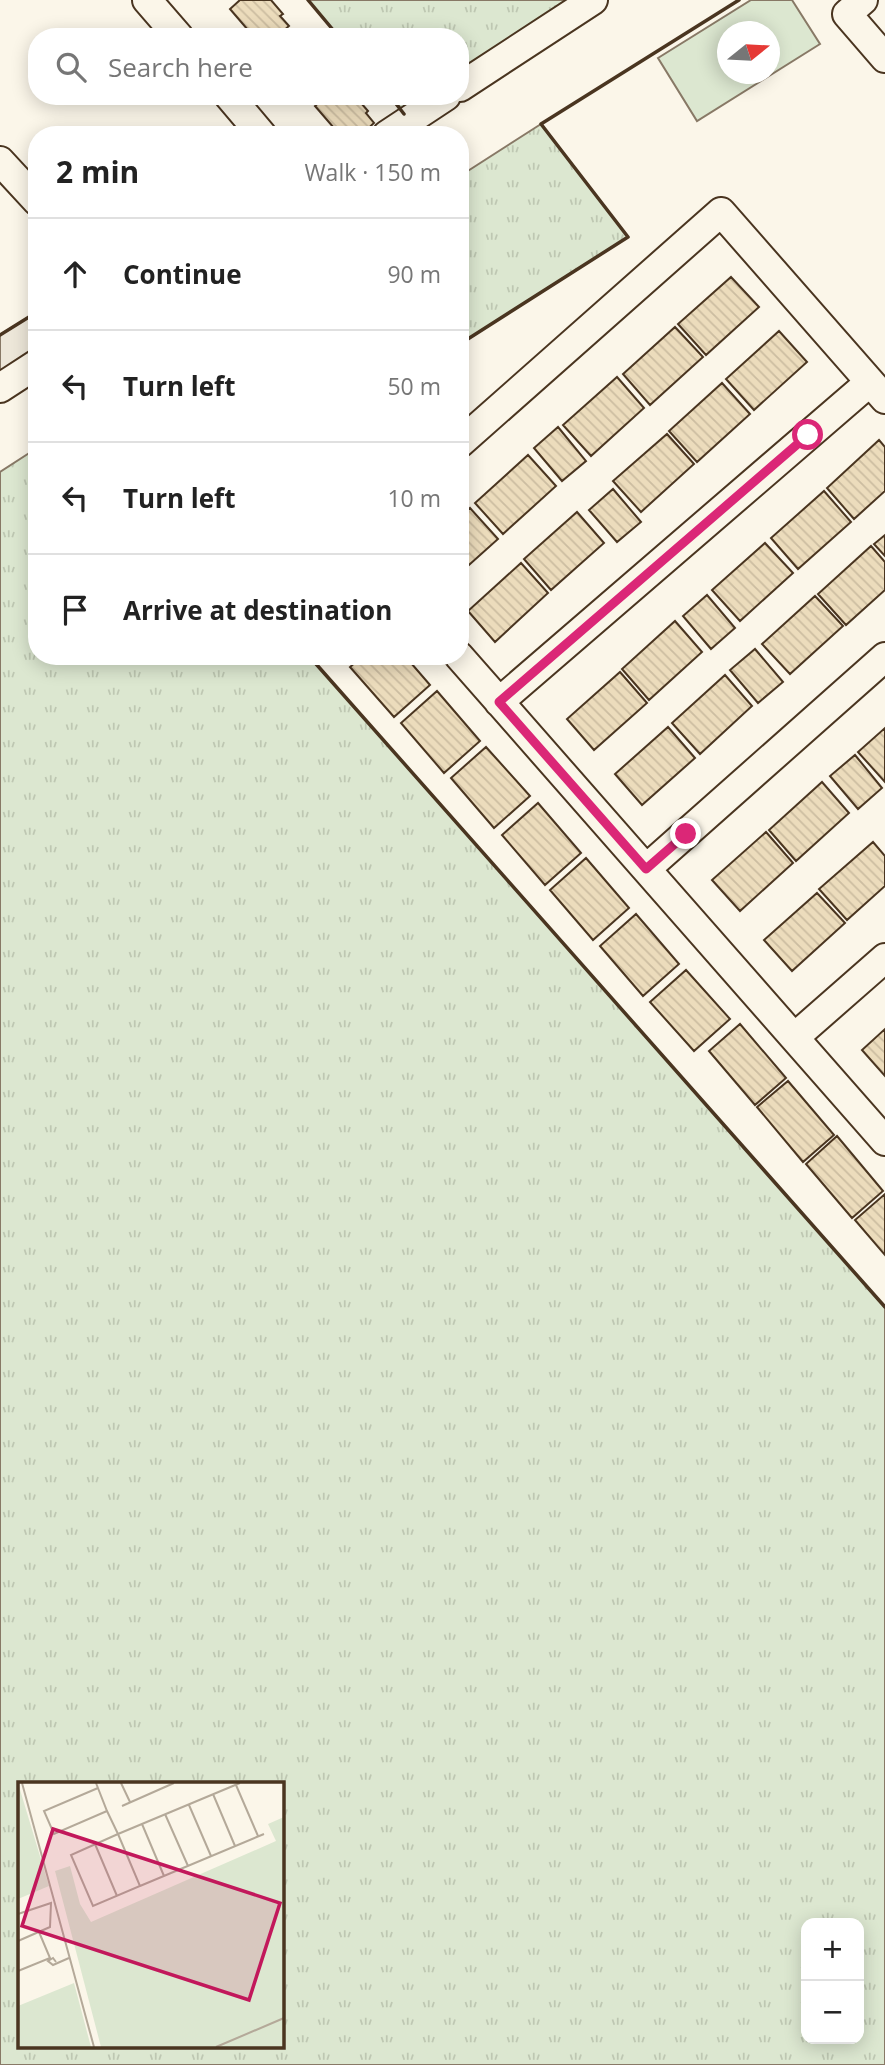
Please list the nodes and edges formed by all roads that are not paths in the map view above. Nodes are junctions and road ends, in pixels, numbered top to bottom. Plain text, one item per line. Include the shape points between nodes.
1 (148, 0) edge
2 (593, 0) edge
3 (863, 0) edge
4 (171, 28) edge
5 (885, 58) edge
6 (469, 81) edge
7 (237, 105) edge
8 (432, 105) edge
9 (254, 126) edge
10 (401, 126) edge
11 (0, 161) edge
12 (28, 191) edge
13 (28, 370) edge
14 (0, 388) edge
15 (877, 391) edge
16 (469, 435) edge
17 (885, 657) edge
18 (467, 665) edge
19 (499, 702) junction
20 (646, 869) junction
21 (885, 958) edge
22 (795, 1037) junction
23 (885, 1141) edge

1 - 4 street
2 - 6 street
3 - 5 street via 847,14
7 - 9 street
8 - 10 street
11 - 12 street
13 - 14 street
15 - 16 street via 721,212
15 - 19 street
17 - 20 street
18 - 19 street
19 - 20 street
20 - 22 street
21 - 22 street
22 - 23 street

